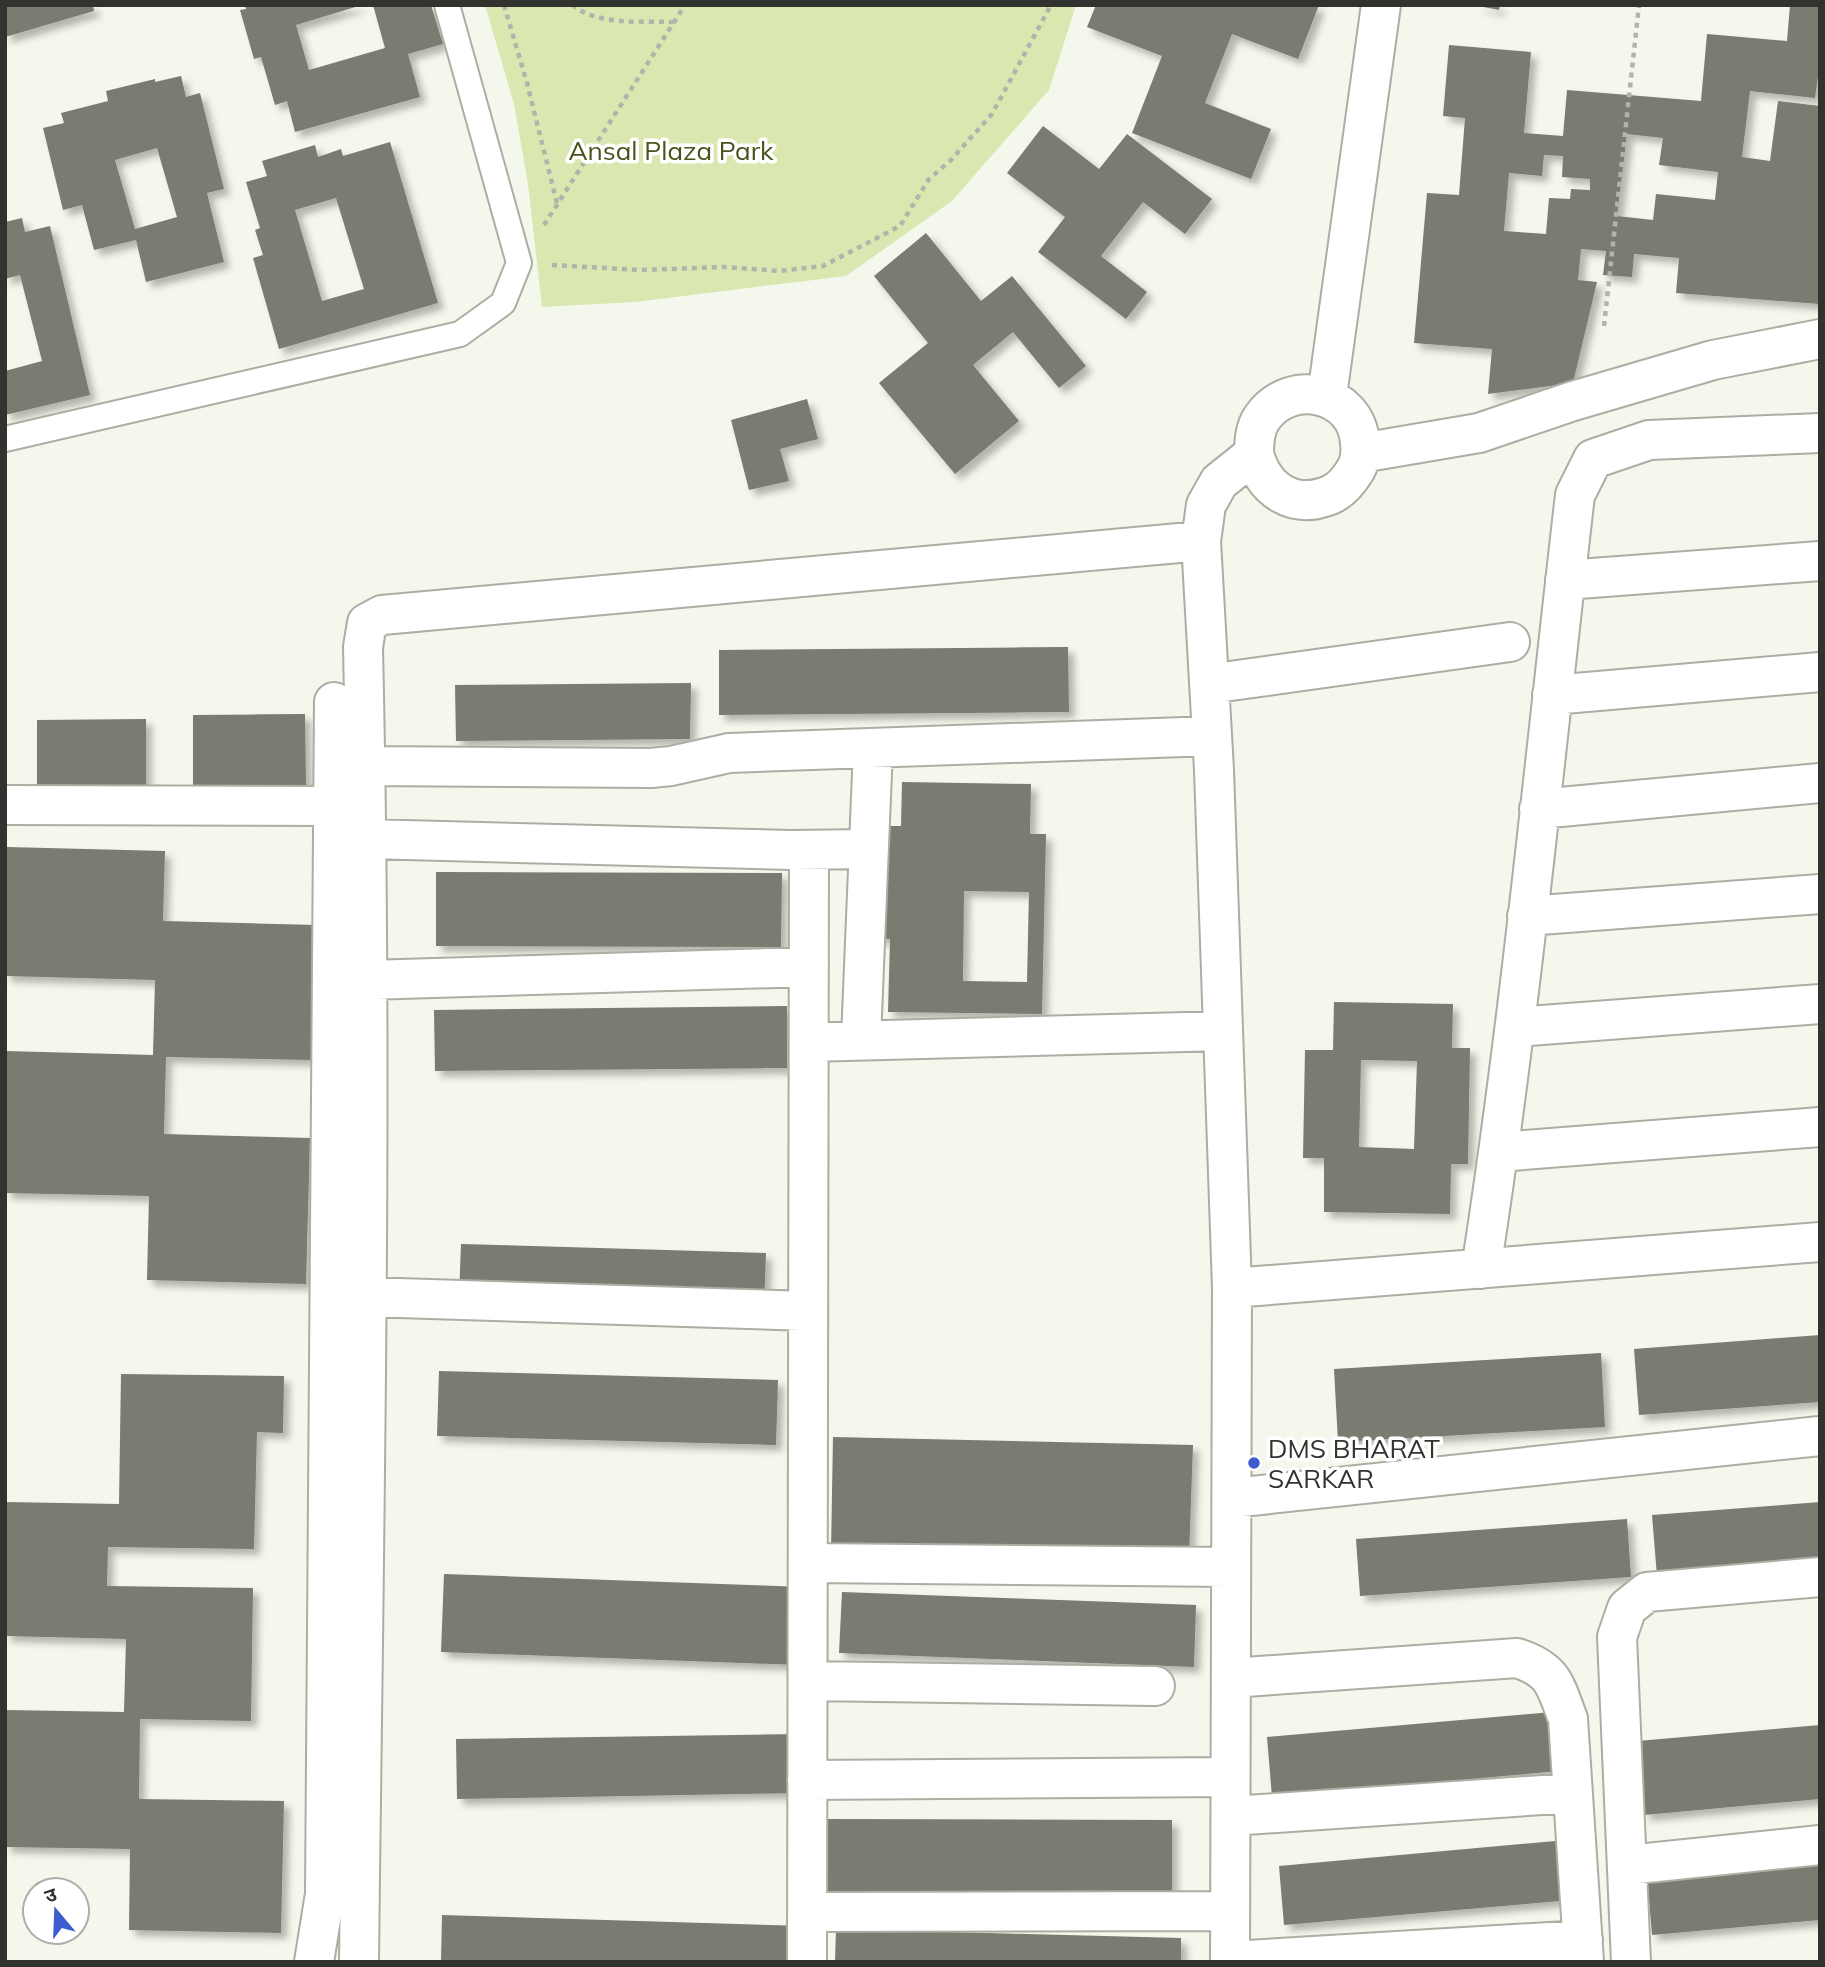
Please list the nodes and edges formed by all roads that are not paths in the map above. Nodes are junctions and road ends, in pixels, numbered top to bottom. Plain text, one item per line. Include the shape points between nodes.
1 (447, 5) edge
2 (1381, 5) edge
3 (1820, 339) edge
4 (1327, 396) junction
5 (1820, 433) edge
6 (5, 439) edge
7 (1361, 453) junction
8 (1254, 454) junction
9 (1200, 541) junction
10 (1820, 561) edge
11 (1565, 580) junction
12 (1510, 642) dead end
13 (1820, 672) edge
14 (1209, 684) junction
15 (1552, 695) junction
16 (334, 702) dead end
17 (1212, 736) junction
18 (873, 749) junction
19 (365, 766) junction
20 (1820, 783) edge
21 (5, 805) edge
22 (333, 806) junction
23 (1539, 809) junction
24 (367, 839) junction
25 (868, 849) junction
26 (809, 850) junction
27 (1820, 894) edge
28 (1527, 916) junction
29 (809, 967) junction
30 (366, 979) junction
31 (1820, 1004) edge
32 (1515, 1027) junction
33 (1223, 1031) junction
34 (861, 1039) junction
35 (809, 1042) junction
36 (1820, 1127) edge
37 (1499, 1152) junction
38 (1820, 1242) edge
39 (1481, 1269) junction
40 (1231, 1288) junction
41 (366, 1297) junction
42 (808, 1311) junction
43 (1820, 1436) edge
44 (1231, 1498) junction
45 (808, 1563) junction
46 (1231, 1567) junction
47 (1820, 1577) edge
48 (1231, 1678) junction
49 (808, 1681) junction
50 (1154, 1686) dead end
51 (1230, 1777) junction
52 (807, 1780) junction
53 (1573, 1793) junction
54 (1231, 1816) junction
55 (1820, 1845) edge
56 (1628, 1865) junction
57 (1230, 1911) junction
58 (807, 1912) junction
59 (1584, 1951) edge
60 (1230, 1961) edge
61 (314, 1962) edge
62 (359, 1962) edge
63 (807, 1962) edge
64 (1631, 1962) edge

1 - 6 lane via 519,263 503,303 460,334
2 - 4 street
3 - 7 street via 1713,360 1479,433
4 - 7 street via 1353,417
4 - 8 street via 1290,396 1273,405 1261,419
5 - 11 street via 1649,440 1593,459 1575,495
7 - 8 street via 1349,481 1317,500 1298,500 1270,486 1259,472
8 - 9 street via 1219,482 1206,505
9 - 14 street
9 - 19 street via 382,615 367,623 363,647
10 - 11 street
11 - 15 street
12 - 14 street
13 - 15 street
14 - 17 street
15 - 23 street
16 - 22 street
17 - 18 street
17 - 33 street
18 - 19 street via 729,753 651,768
18 - 25 street
19 - 24 street
20 - 23 street
21 - 22 street
22 - 61 street via 325,1894
23 - 28 street
24 - 26 street
24 - 30 street
25 - 26 street
25 - 34 street
26 - 29 street
27 - 28 street
28 - 32 street
29 - 30 street
29 - 35 street
30 - 41 street
31 - 32 street
32 - 37 street
33 - 34 street
33 - 40 street
34 - 35 street
35 - 42 street
36 - 37 street
37 - 39 street
38 - 39 street
39 - 40 street
40 - 44 street
41 - 42 street
41 - 62 street
42 - 45 street
43 - 44 street
44 - 46 street
45 - 46 street
45 - 49 street
46 - 48 street
47 - 56 street via 1647,1592 1627,1608 1617,1637
48 - 51 street
48 - 53 street via 1517,1658 1528,1661 1555,1683 1568,1719
49 - 50 street
49 - 52 street
51 - 52 street
51 - 54 street
52 - 58 street
53 - 54 street
53 - 59 street
54 - 57 street
55 - 56 street
56 - 64 street
57 - 58 street
57 - 60 street
58 - 63 street
59 - 60 street

